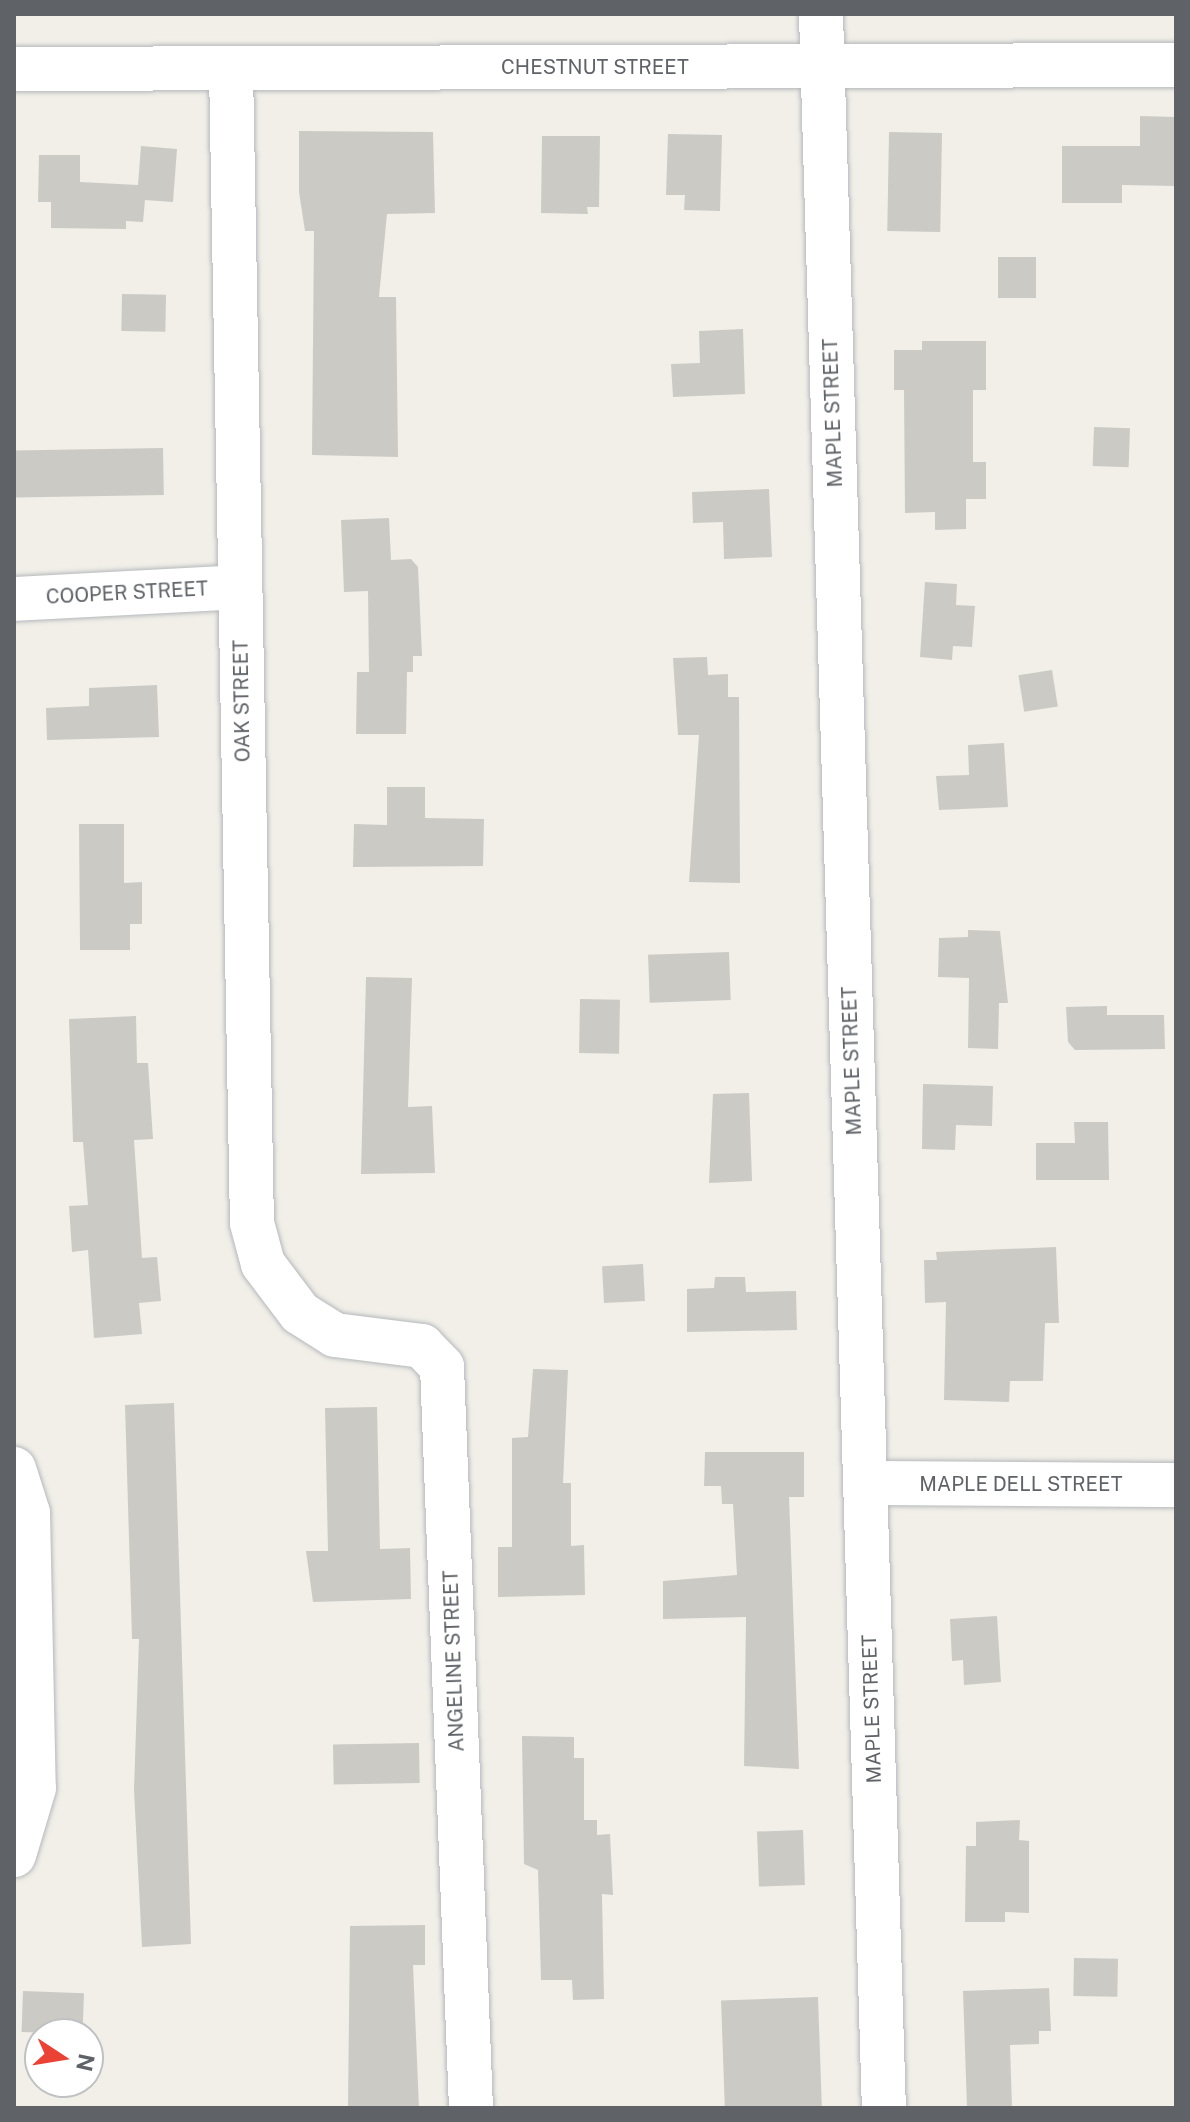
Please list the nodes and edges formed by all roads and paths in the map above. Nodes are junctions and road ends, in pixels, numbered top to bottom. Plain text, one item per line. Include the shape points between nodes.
1 (821, 14) edge
2 (1176, 65) edge
3 (822, 67) junction
4 (14, 69) edge
5 (231, 69) junction
6 (240, 587) junction
7 (14, 599) edge
8 (305, 1317) joint
9 (14, 1469) edge
10 (865, 1483) junction
11 (1176, 1485) edge
12 (14, 1855) edge
13 (471, 2108) edge
14 (884, 2108) edge

1 - 3 street, MAPLE STREET
2 - 3 street, CHESTNUT STREET
3 - 5 street, CHESTNUT STREET
3 - 10 street, MAPLE STREET
4 - 5 street, CHESTNUT STREET
5 - 6 street, OAK STREET
6 - 7 street, COOPER STREET
6 - 8 street, OAK STREET via 252,1223 273,1283
8 - 13 street, ANGELINE STREET via 335,1335 422,1346 442,1367
9 - 12 street via 28,1513 34,1788
10 - 11 street, MAPLE DELL STREET
10 - 14 street, MAPLE STREET

